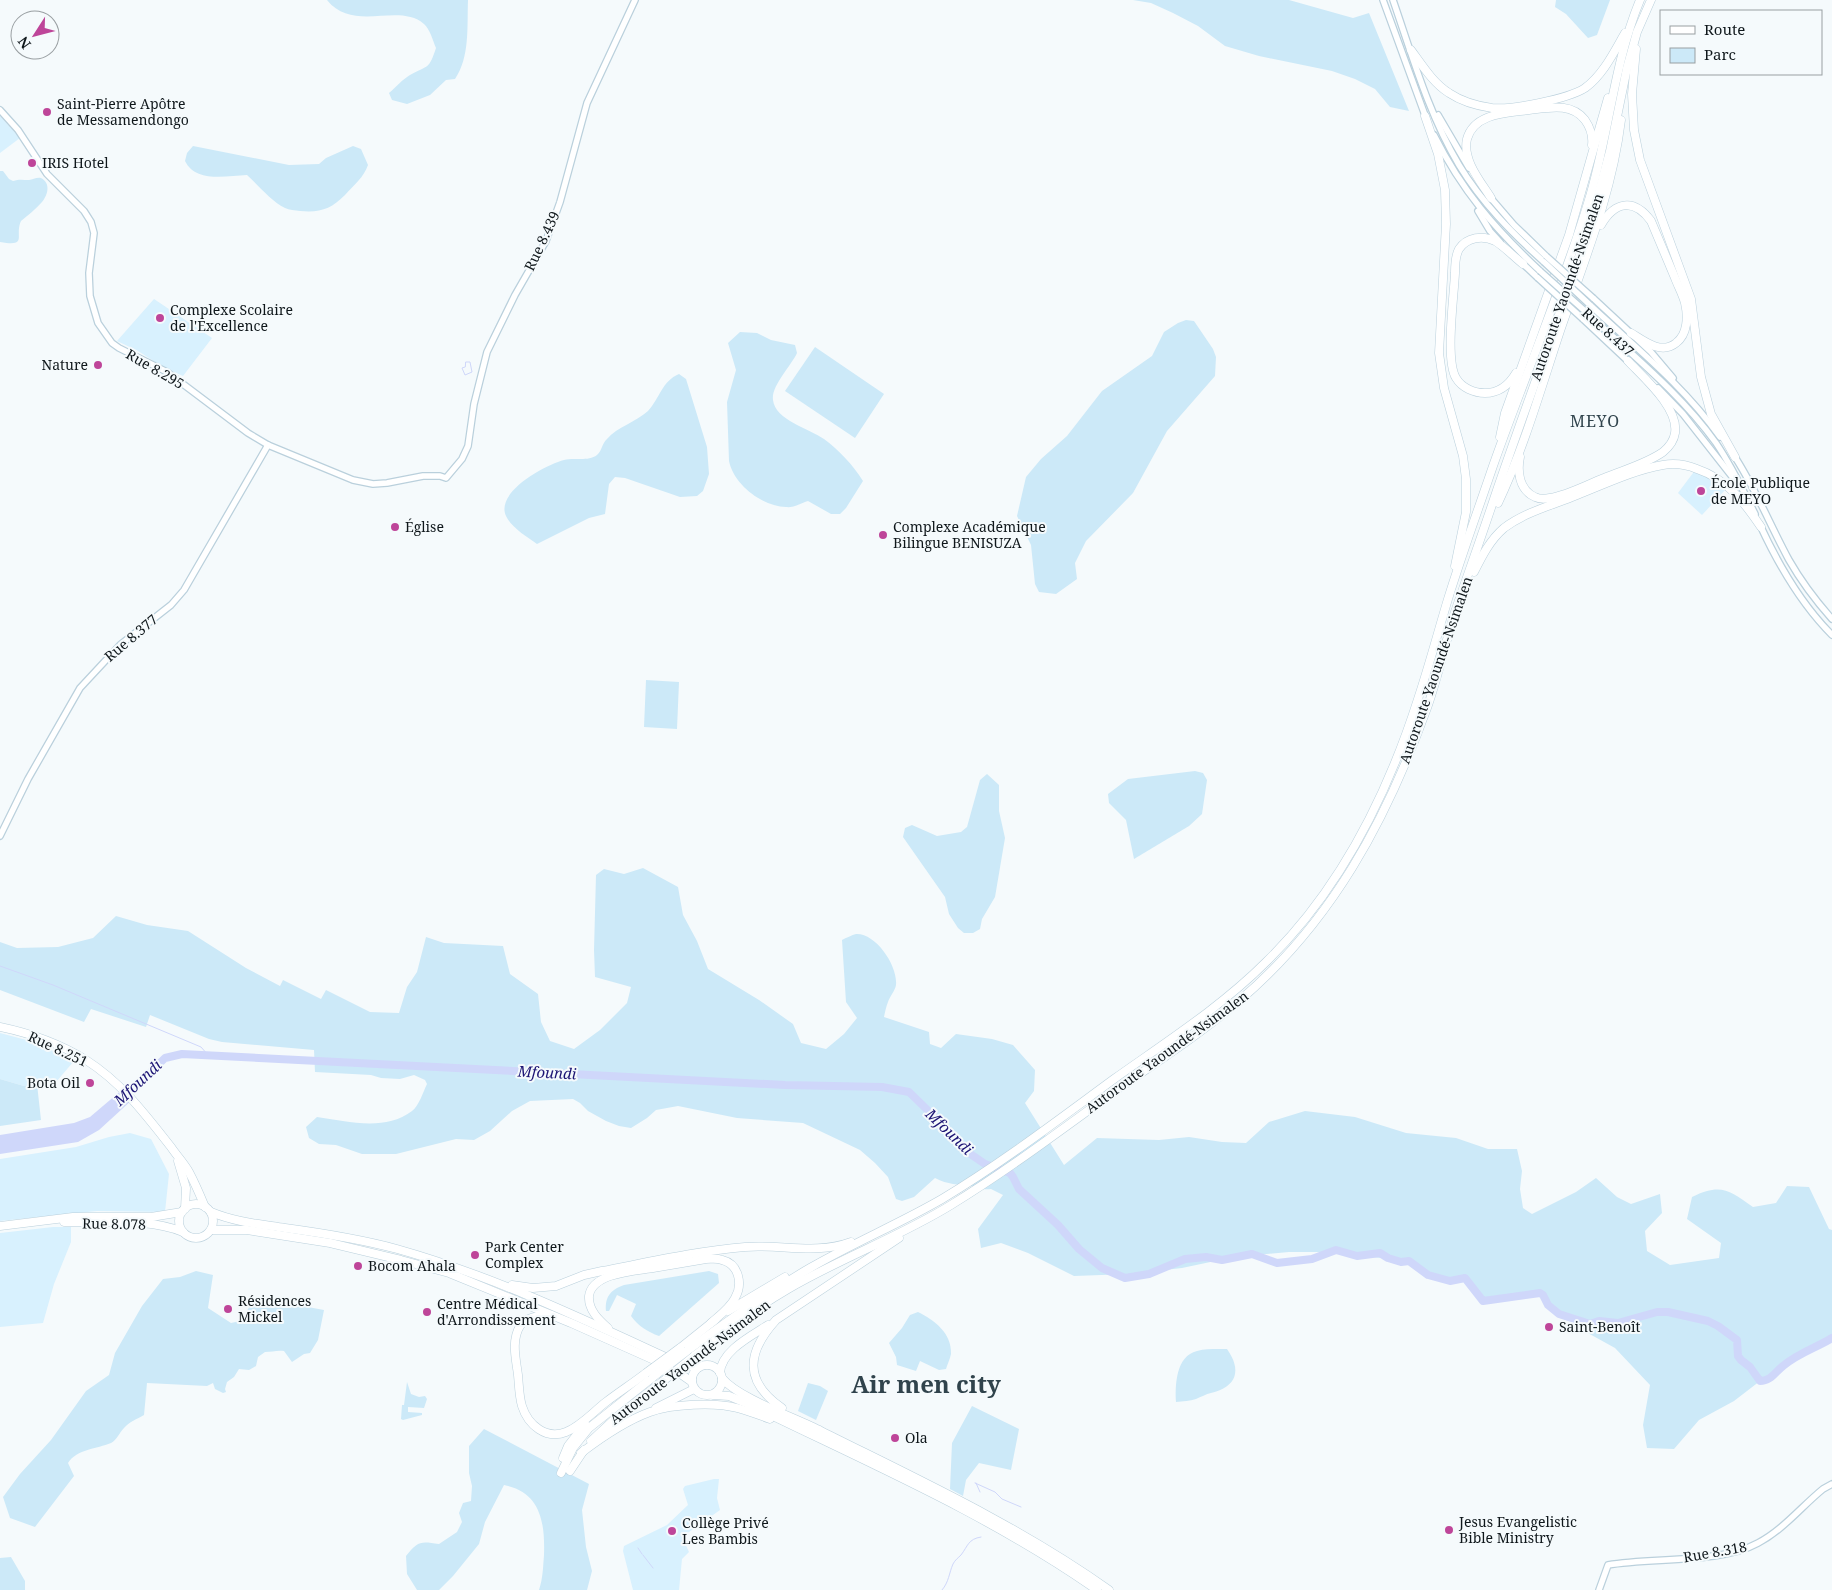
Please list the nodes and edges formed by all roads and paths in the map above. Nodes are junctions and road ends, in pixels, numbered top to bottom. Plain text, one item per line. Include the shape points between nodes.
1 (635, 0) edge
2 (1382, 0) edge
3 (1393, 0) edge
4 (1640, 0) edge
5 (1651, 0) edge
6 (1630, 23) junction
7 (1637, 32) junction
8 (1411, 50) junction
9 (1623, 67) junction
10 (1429, 100) junction
11 (0, 110) edge
12 (1425, 116) junction
13 (1590, 162) junction
14 (1467, 192) junction
15 (1491, 198) junction
16 (1591, 245) junction
17 (1523, 264) junction
18 (1536, 326) junction
19 (1631, 333) junction
20 (1628, 361) junction
21 (1688, 397) junction
22 (1525, 435) junction
23 (268, 445) junction
24 (1735, 457) junction
25 (1495, 462) junction
26 (446, 478) joint
27 (1746, 495) junction
28 (1761, 527) junction
29 (1484, 532) junction
30 (1450, 594) junction
31 (1456, 610) junction
32 (1832, 619) edge
33 (1832, 635) edge
34 (0, 836) edge
35 (0, 1027) edge
36 (171, 1148) junction
37 (949, 1206) junction
38 (184, 1210) junction
39 (208, 1210) junction
40 (44, 1222) junction
41 (897, 1223) junction
42 (0, 1226) edge
43 (211, 1230) junction
44 (183, 1232) junction
45 (810, 1268) junction
46 (500, 1283) junction
47 (554, 1315) junction
48 (776, 1320) junction
49 (711, 1323) junction
50 (616, 1334) junction
51 (684, 1349) junction
52 (699, 1367) junction
53 (650, 1375) junction
54 (721, 1375) junction
55 (693, 1385) junction
56 (618, 1395) junction
57 (713, 1395) junction
58 (650, 1411) junction
59 (812, 1431) junction
60 (582, 1454) junction
61 (570, 1471) dead end
62 (1832, 1484) edge
63 (1097, 1590) edge
64 (1109, 1590) edge
65 (1599, 1590) edge

1 - 26 main road, Rue 8.439 via 584,110 560,202 546,241 487,352 468,446
2 - 12 main road, Rue 8.437
3 - 8 main road, Rue 8.437
4 - 6 highway, Autoroute Yaoundé-Nsimalen
5 - 7 highway, Autoroute Yaoundé-Nsimalen
6 - 8 highway via 1603,71 1585,88 1536,104 1493,108 1468,102 1448,93 1437,83
6 - 9 highway, Autoroute Yaoundé-Nsimalen
7 - 9 highway, Autoroute Yaoundé-Nsimalen
7 - 24 highway via 1632,94 1640,160 1691,299 1701,377 1711,414
8 - 10 main road, Rue 8.437
9 - 13 highway via 1600,123
9 - 16 highway via 1617,151
9 - 25 highway, Autoroute Yaoundé-Nsimalen via 1589,201
9 - 29 highway, Autoroute Yaoundé-Nsimalen via 1610,151 1593,214
10 - 15 main road via 1470,170
10 - 21 main road, Rue 8.437, bridge via 1459,164 1507,228
11 - 23 main road, Rue 8.295 via 44,169 91,222 94,233 88,273 90,296 98,323 108,338 120,348 167,372
12 - 14 main road, Rue 8.437
12 - 30 highway via 1438,154 1445,190 1439,354 1466,479 1466,512
13 - 15 highway via 1592,142 1589,126 1571,109 1553,107 1489,117 1472,128 1466,150 1473,170
13 - 18 highway via 1569,235
14 - 17 main road via 1490,231
14 - 27 main road, Rue 8.437, bridge via 1501,233 1540,271 1658,377 1698,421 1724,456
15 - 19 main road, bridge via 1546,256
16 - 19 highway via 1598,228 1620,206 1638,208 1651,221 1685,304 1687,321 1683,335 1669,347 1649,345
16 - 22 highway
17 - 18 highway via 1495,242 1483,237 1472,239 1459,250 1455,266 1451,343 1455,377 1473,392 1492,393 1506,386 1512,380
17 - 20 main road, bridge
18 - 25 highway via 1505,413
19 - 21 main road
20 - 22 highway via 1672,414 1675,432 1662,452 1562,495 1542,499 1526,491 1519,477
20 - 27 main road via 1683,414
21 - 24 main road, Rue 8.437
22 - 29 highway
23 - 26 main road, Rue 8.295 via 360,482 387,483 423,476
23 - 34 main road, Rue 8.377 via 184,590 171,605 120,645 80,688
24 - 32 main road, Rue 8.437 via 1793,567
25 - 30 highway, Autoroute Yaoundé-Nsimalen
27 - 28 main road, Rue 8.437
28 - 31 highway via 1745,503 1717,478 1697,468 1678,465 1650,468 1528,514 1504,529 1482,555
28 - 33 main road, Rue 8.437 via 1790,582
29 - 31 highway, Autoroute Yaoundé-Nsimalen
30 - 41 highway, Autoroute Yaoundé-Nsimalen via 1417,703 1369,820 1333,882 1292,935 1242,985 1190,1025 1014,1152
31 - 37 highway, Autoroute Yaoundé-Nsimalen via 1427,706 1388,804 1346,880 1309,930 1263,980 1231,1007
35 - 36 highway, Rue 8.251 via 33,1036 86,1060 132,1099
36 - 38 highway, Rue 8.251 via 186,1188
36 - 39 highway, Rue 8.251 via 189,1171
37 - 48 highway
37 - 60 highway, Autoroute Yaoundé-Nsimalen, bridge via 787,1289 740,1320 604,1427
38 - 39 highway via 195,1204
38 - 40 highway, Rue 8.078 via 151,1217 72,1218
38 - 44 highway via 180,1222
39 - 43 highway via 213,1221
39 - 46 highway via 228,1219 396,1249
40 - 42 highway, Rue 8.078
40 - 44 highway, Rue 8.078 via 130,1223 172,1227
41 - 45 highway, Autoroute Yaoundé-Nsimalen
41 - 46 highway via 845,1244 821,1249 730,1248 602,1270 556,1286 534,1288
43 - 44 highway via 197,1238
43 - 47 highway via 283,1235 401,1260 456,1276
45 - 49 highway via 794,1272 765,1288
45 - 51 highway, Autoroute Yaoundé-Nsimalen
46 - 50 highway
47 - 55 highway via 672,1368
47 - 56 highway via 528,1319 515,1337 522,1406 530,1421 539,1430 551,1434 564,1432
48 - 54 highway via 732,1350 720,1366
48 - 59 highway via 755,1350 754,1375 772,1402
49 - 50 highway via 739,1290 738,1273 727,1261 720,1259 620,1274 597,1283 592,1288 589,1303 602,1324
49 - 51 highway
50 - 52 highway via 685,1366
51 - 53 highway, Autoroute Yaoundé-Nsimalen, bridge
52 - 54 highway via 713,1366
52 - 55 highway via 693,1372
53 - 56 highway
53 - 56 highway, Autoroute Yaoundé-Nsimalen via 589,1428 573,1448 561,1472 568,1446 592,1417
54 - 57 highway via 720,1388
54 - 59 highway via 729,1386
55 - 57 highway via 702,1395
55 - 58 highway
57 - 59 highway via 729,1396
58 - 59 highway via 718,1405
58 - 60 highway via 610,1432
59 - 63 highway via 964,1508
59 - 64 highway via 1000,1521
60 - 61 highway, Autoroute Yaoundé-Nsimalen
62 - 65 main road, Rue 8.318 via 1764,1540 1746,1548 1712,1555 1608,1565

